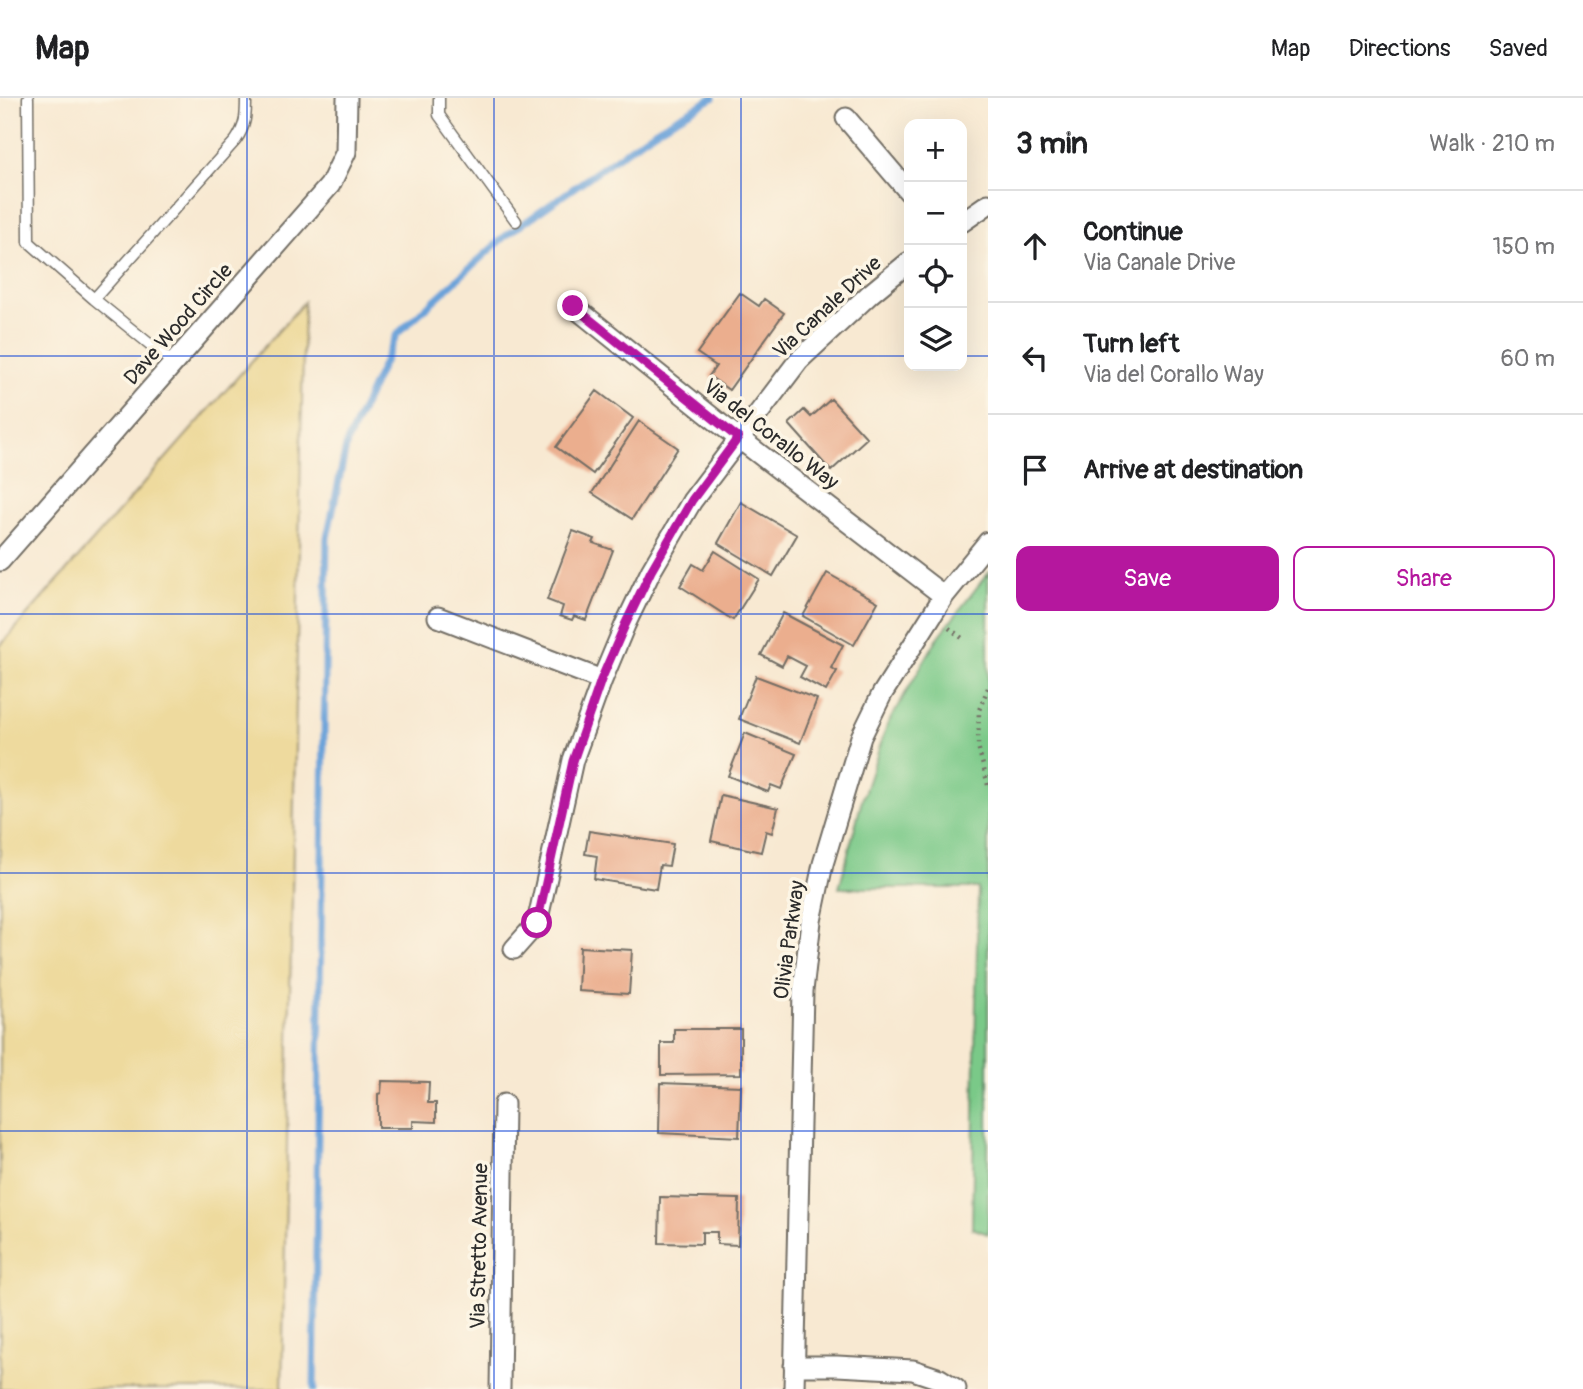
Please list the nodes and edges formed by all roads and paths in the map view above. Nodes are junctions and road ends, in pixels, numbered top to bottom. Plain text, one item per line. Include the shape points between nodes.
1 (28, 98) edge
2 (246, 98) edge
3 (347, 98) edge
4 (439, 98) edge
5 (846, 118) dead end
6 (904, 186) edge
7 (988, 204) edge
8 (967, 219) edge
9 (516, 221) dead end
10 (904, 266) edge
11 (94, 299) junction
12 (573, 306) dead end
13 (173, 363) junction
14 (738, 438) junction
15 (988, 542) edge
16 (0, 561) edge
17 (944, 596) junction
18 (438, 617) dead end
19 (601, 680) junction
20 (988, 688) edge
21 (988, 785) edge
22 (514, 949) dead end
23 (504, 1104) dead end
24 (794, 1367) junction
25 (500, 1389) edge
26 (794, 1389) edge
27 (956, 1389) edge

1 - 11 lane via 29,243
2 - 11 lane via 246,118 236,140
3 - 13 street, Dave Wood Circle via 346,152 330,185
4 - 9 lane via 439,115
5 - 6 street
7 - 8 street
10 - 14 street, Via Canale Drive via 799,360
11 - 13 lane
12 - 14 street, Via del Corallo Way
13 - 16 street, Dave Wood Circle
14 - 17 street, Via del Corallo Way
14 - 19 street, Via Canale Drive via 692,500 651,571
15 - 17 street, Olivia Parkway
17 - 24 street, Olivia Parkway via 882,694 862,737 823,864 811,921 803,991
18 - 19 street
19 - 22 street, Via Canale Drive via 573,761 537,923
20 - 21 path via 979,710 978,746
23 - 25 street, Via Stretto Avenue
24 - 26 street, Olivia Parkway
24 - 27 street via 913,1370

